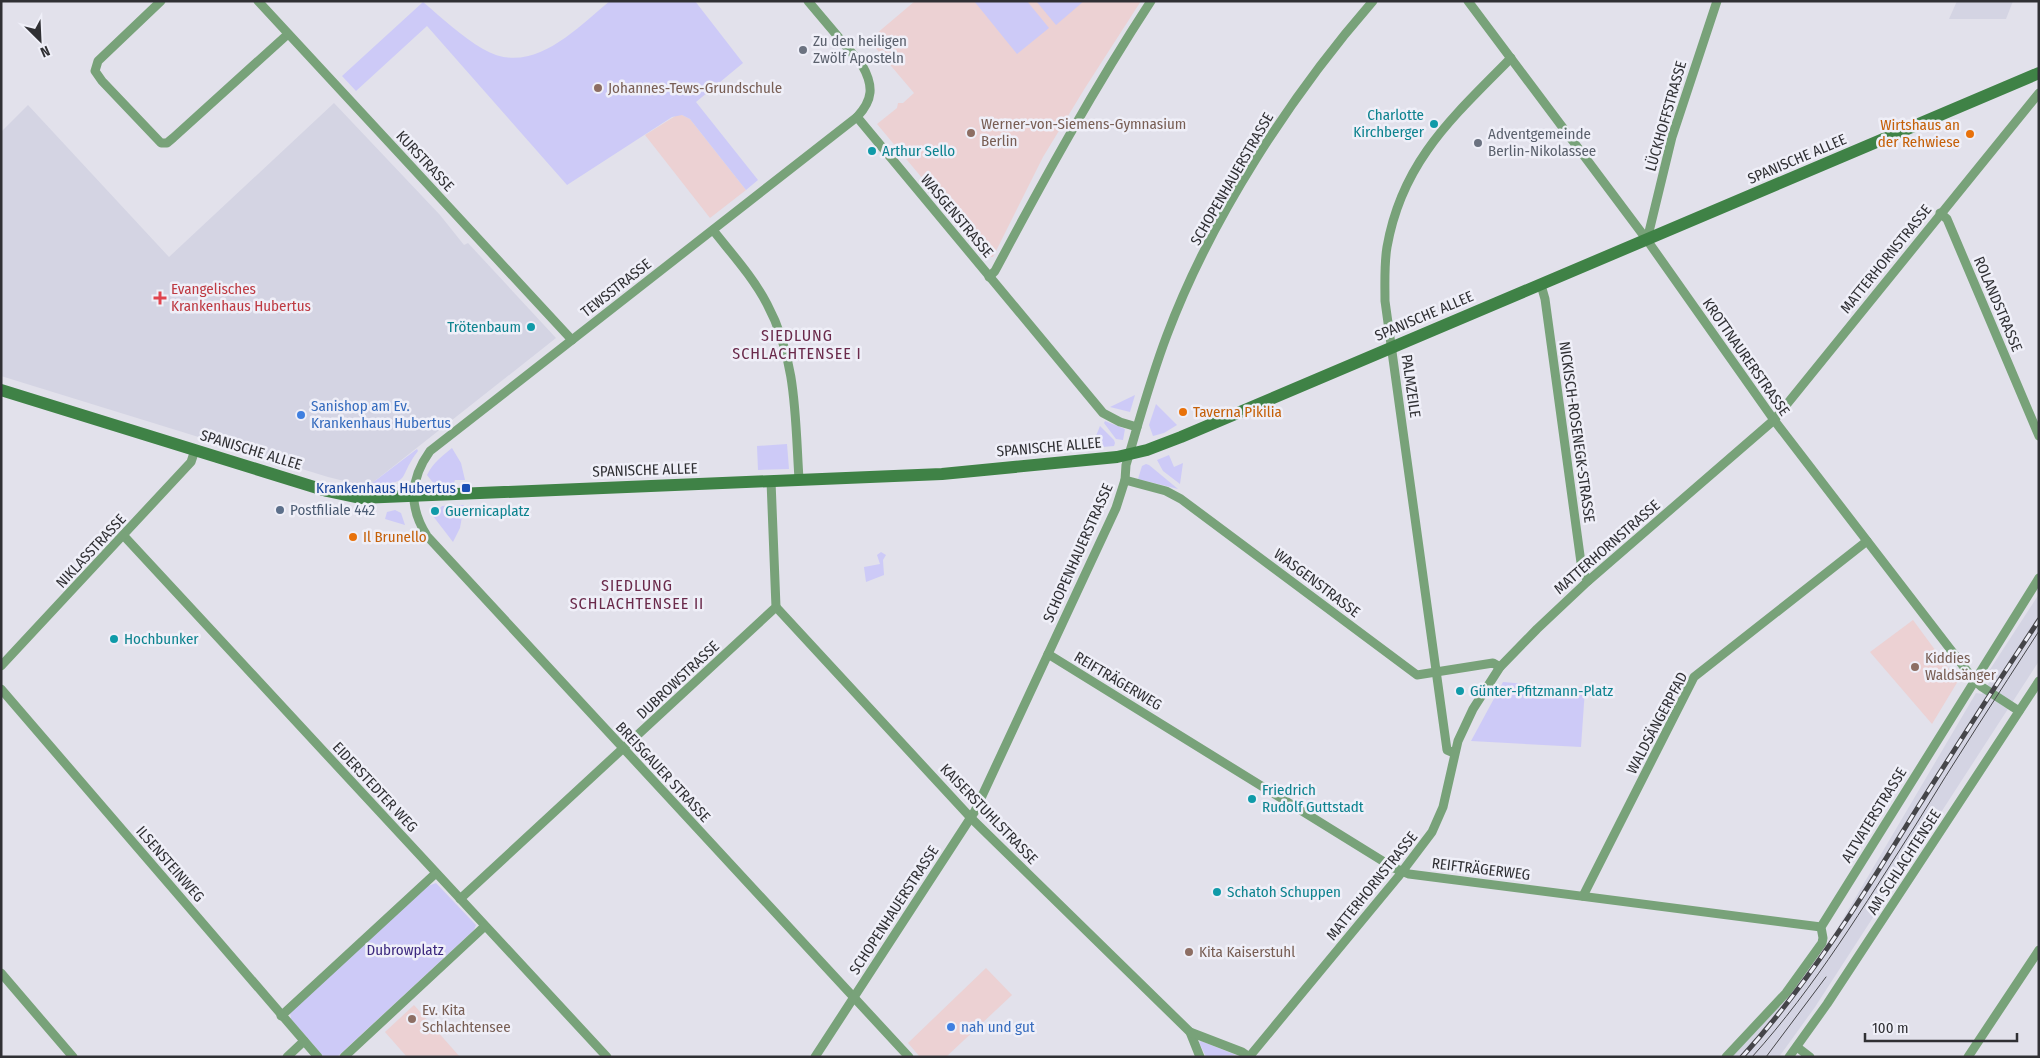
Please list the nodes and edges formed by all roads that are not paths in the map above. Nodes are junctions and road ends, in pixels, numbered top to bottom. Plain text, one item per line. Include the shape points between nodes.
1 (161, 1) edge
2 (258, 1) edge
3 (808, 1) edge
4 (1151, 1) edge
5 (1373, 1) edge
6 (1468, 1) edge
7 (1717, 1) edge
8 (288, 34) junction
9 (1511, 58) junction
10 (2039, 73) edge
11 (2039, 93) edge
12 (857, 117) junction
13 (1940, 214) junction
14 (713, 230) junction
15 (1647, 240) junction
16 (989, 277) junction
17 (1541, 285) junction
18 (572, 340) junction
19 (1392, 348) junction
20 (1, 390) edge
21 (1774, 420) junction
22 (1138, 427) junction
23 (2039, 436) edge
24 (194, 450) junction
25 (1130, 454) junction
26 (798, 480) junction
27 (1125, 480) junction
28 (771, 481) junction
29 (414, 496) junction
30 (124, 536) junction
31 (1867, 541) junction
32 (2039, 578) edge
33 (1588, 581) junction
34 (776, 607) junction
35 (1048, 654) junction
36 (1, 666) edge
37 (1500, 667) junction
38 (1436, 672) junction
39 (1974, 680) junction
40 (2039, 681) edge
41 (1, 689) edge
42 (2019, 711) junction
43 (624, 749) junction
44 (1454, 753) junction
45 (971, 818) junction
46 (1402, 871) junction
47 (436, 873) junction
48 (1583, 896) junction
49 (460, 899) junction
50 (485, 926) junction
51 (1821, 927) junction
52 (2039, 950) edge
53 (1, 973) edge
54 (854, 997) junction
55 (282, 1016) junction
56 (1190, 1032) junction
57 (304, 1041) junction
58 (1797, 1047) junction
59 (73, 1057) edge
60 (287, 1057) edge
61 (318, 1057) edge
62 (344, 1057) edge
63 (607, 1057) edge
64 (815, 1057) edge
65 (909, 1057) edge
66 (1200, 1057) edge
67 (1249, 1057) edge
68 (1726, 1057) edge
69 (1789, 1057) edge
70 (1810, 1057) edge
71 (1968, 1057) edge

1 - 8 street via 98,61 96,70 102,81 161,143 173,138
2 - 8 street, KURSTRASSE
3 - 12 street via 866,73 870,85 869,99
4 - 16 street via 1052,163
5 - 22 street, SCHOPENHAUERSTRASSE via 1290,107 1207,246 1170,326
6 - 9 street, KROTTNAURERSTRASSE
7 - 15 street, LÜCKHOFFSTRASSE via 1672,137
8 - 18 street, KURSTRASSE
9 - 15 street, KROTTNAURERSTRASSE
9 - 19 street, PALMZEILE via 1440,132 1410,176 1402,195 1386,262 1385,301
10 - 15 main road, SPANISCHE ALLEE
11 - 13 street, MATTERHORNSTRASSE
12 - 14 street, TEWSSTRASSE
12 - 16 street, WASGENSTRASSE
13 - 21 street, MATTERHORNSTRASSE
13 - 23 street, ROLANDSTRASSE via 1947,219
14 - 18 street, TEWSSTRASSE
14 - 26 street via 766,303 785,349 794,392
15 - 17 main road, SPANISCHE ALLEE
15 - 21 street, KROTTNAURERSTRASSE
16 - 22 street, WASGENSTRASSE via 1104,413
17 - 19 main road, SPANISCHE ALLEE
17 - 33 street, NICKISCH-ROSENEGK-STRASSE via 1582,570
18 - 29 street, TEWSSTRASSE via 430,451 417,472
19 - 25 main road, SPANISCHE ALLEE via 1164,444
19 - 38 street, PALMZEILE
20 - 24 main road, SPANISCHE ALLEE
21 - 31 street, KROTTNAURERSTRASSE
21 - 33 street, MATTERHORNSTRASSE
22 - 25 street, SCHOPENHAUERSTRASSE
24 - 29 main road, SPANISCHE ALLEE via 344,495 378,498
24 - 30 street, NIKLASSTRASSE via 191,462
25 - 26 main road, SPANISCHE ALLEE via 942,474
25 - 27 street, SCHOPENHAUERSTRASSE
26 - 28 main road, SPANISCHE ALLEE
27 - 35 street, SCHOPENHAUERSTRASSE via 1116,508
27 - 38 street, WASGENSTRASSE via 1181,498 1417,675
28 - 29 main road, SPANISCHE ALLEE
28 - 34 street
29 - 43 street, BREISGAUER STRASSE via 415,511 427,536
30 - 36 street, NIKLASSTRASSE
30 - 47 street, EIDERSTEDTER WEG
31 - 39 street, KROTTNAURERSTRASSE
31 - 48 street, WALDSÄNGERPFAD via 1694,677
32 - 39 street, ALTVATERSTRASSE
33 - 37 street, MATTERHORNSTRASSE
34 - 43 street, DUBROWSTRASSE
34 - 45 street, KAISERSTUHLSTRASSE
35 - 45 street, SCHOPENHAUERSTRASSE
35 - 46 street, REIFTRÄGERWEG
37 - 38 street, WASGENSTRASSE via 1492,663
37 - 44 street, MATTERHORNSTRASSE via 1473,709
38 - 44 street, PALMZEILE via 1448,750
39 - 42 street, KROTTNAURERSTRASSE
39 - 51 street, ALTVATERSTRASSE
40 - 42 street, AM SCHLACHTENSEE
41 - 55 street, ILSENSTEINWEG
42 - 58 street, AM SCHLACHTENSEE
43 - 49 street, DUBROWSTRASSE
43 - 54 street, BREISGAUER STRASSE
44 - 46 street, MATTERHORNSTRASSE via 1439,819
45 - 54 street, SCHOPENHAUERSTRASSE
45 - 56 street, KAISERSTUHLSTRASSE
46 - 48 street, REIFTRÄGERWEG
46 - 67 street, MATTERHORNSTRASSE
47 - 49 street, EIDERSTEDTER WEG
47 - 55 street
48 - 51 street, REIFTRÄGERWEG
49 - 50 street, EIDERSTEDTER WEG
50 - 62 street
50 - 63 street, EIDERSTEDTER WEG
51 - 68 street, ALTVATERSTRASSE via 1822,944 1786,993
52 - 71 street
53 - 59 street
54 - 64 street, SCHOPENHAUERSTRASSE
54 - 65 street, BREISGAUER STRASSE
55 - 57 street, ILSENSTEINWEG
56 - 66 street, KAISERSTUHLSTRASSE
56 - 67 street, KAISERSTUHLSTRASSE
57 - 60 street
57 - 61 street, ILSENSTEINWEG
58 - 69 street, AM SCHLACHTENSEE
58 - 70 street

